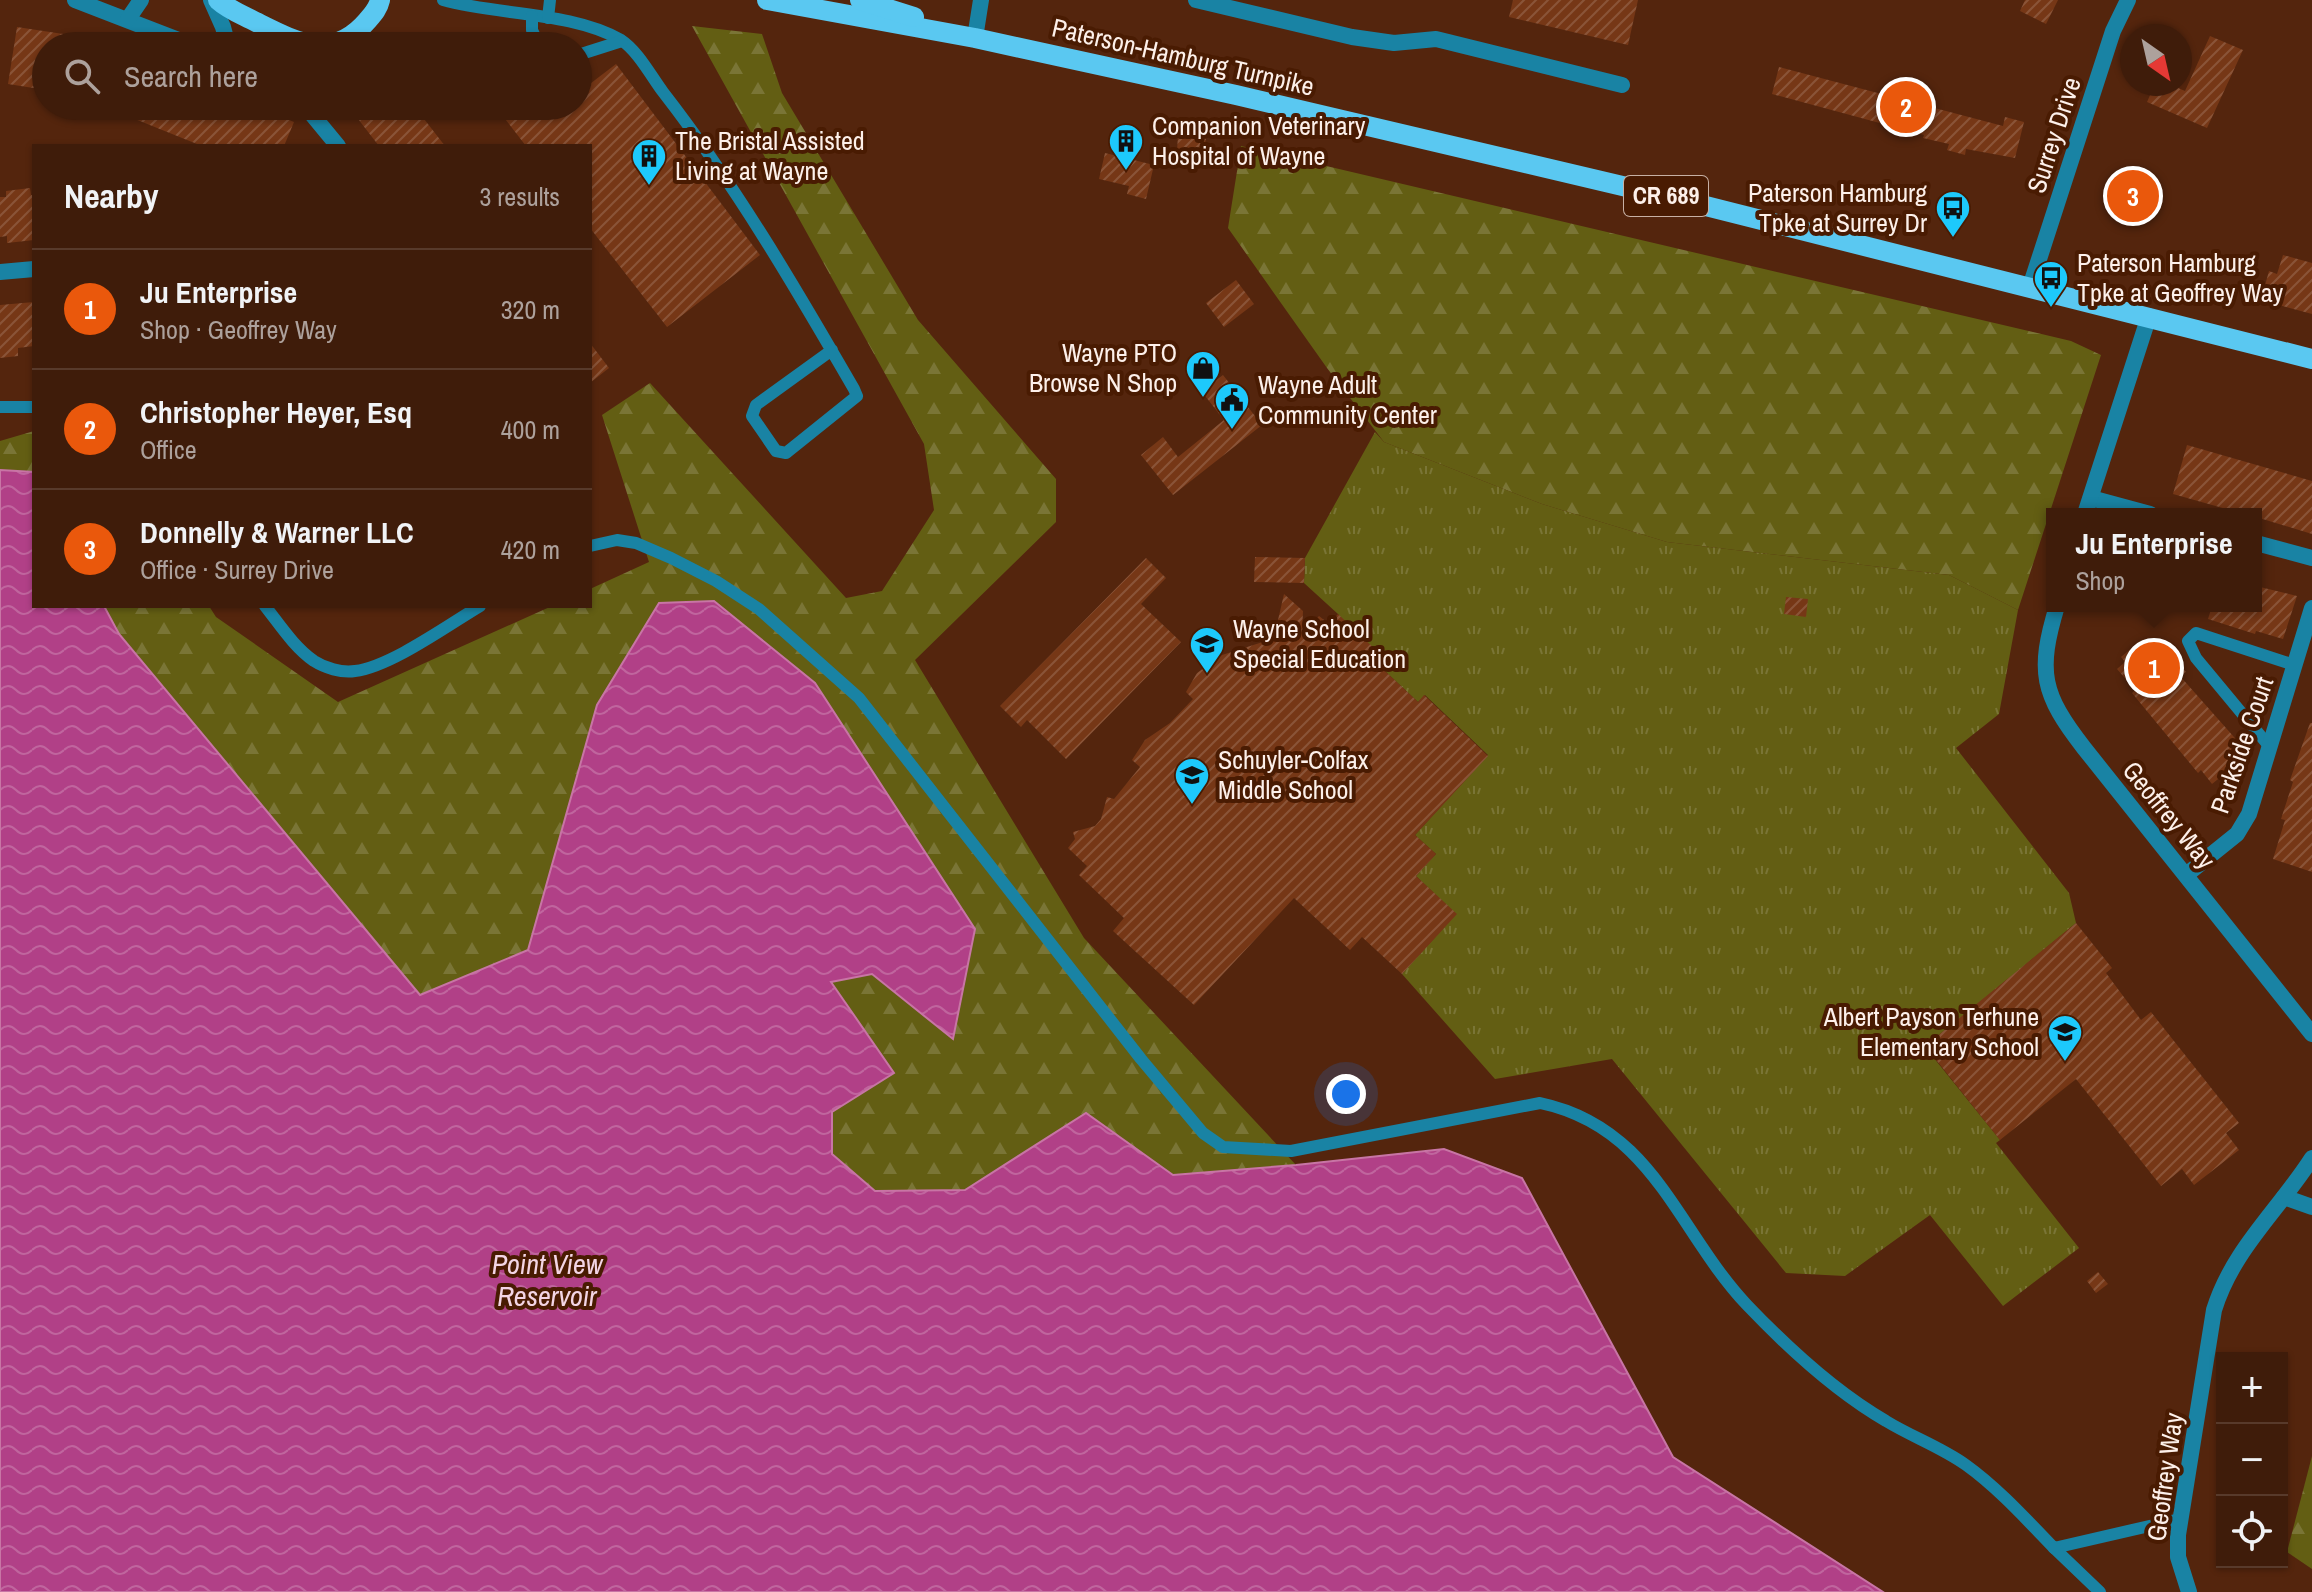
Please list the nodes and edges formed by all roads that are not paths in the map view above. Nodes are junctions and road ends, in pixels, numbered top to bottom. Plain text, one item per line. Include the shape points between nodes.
1 (75, 0) edge
2 (141, 0) edge
3 (211, 0) edge
4 (218, 0) edge
5 (380, 0) edge
6 (443, 0) edge
7 (550, 0) edge
8 (767, 0) edge
9 (860, 0) edge
10 (981, 0) edge
11 (1196, 0) edge
12 (2128, 0) edge
13 (532, 16) junction
14 (548, 18) junction
15 (128, 19) junction
16 (160, 32) edge
17 (224, 32) edge
18 (278, 32) edge
19 (355, 32) edge
20 (533, 32) edge
21 (975, 38) junction
22 (622, 41) junction
23 (592, 51) edge
24 (1622, 85) dead end
25 (317, 120) edge
26 (336, 144) edge
27 (32, 269) edge
28 (0, 272) edge
29 (2030, 287) junction
30 (2149, 316) junction
31 (832, 350) junction
32 (2312, 359) edge
33 (0, 407) edge
34 (32, 407) edge
35 (2088, 506) edge
36 (2262, 545) edge
37 (592, 546) edge
38 (2312, 558) edge
39 (267, 608) edge
40 (477, 608) edge
41 (2312, 608) edge
42 (2055, 612) edge
43 (2294, 665) junction
44 (2269, 746) junction
45 (2186, 875) junction
46 (2312, 1034) edge
47 (2312, 1158) edge
48 (2284, 1197) junction
49 (2312, 1207) edge
50 (2180, 1519) junction
51 (2054, 1548) junction
52 (2100, 1592) edge
53 (2189, 1592) edge

1 - 15 street
2 - 15 street
3 - 17 street
4 - 18 main road
5 - 19 main road
6 - 13 lane
7 - 14 lane
8 - 21 main road, Paterson-Hamburg Turnpike / CR 689
9 - 21 main road, Paterson-Hamburg Turnpike / CR 689
10 - 21 street
11 - 24 street via 1352,37 1394,43 1436,39
12 - 29 street, Surrey Drive via 2113,31
13 - 14 lane
13 - 20 lane
14 - 22 lane
15 - 16 street
21 - 29 main road, Paterson-Hamburg Turnpike / CR 689 via 1686,201
22 - 23 lane
22 - 31 lane via 754,219
25 - 26 street
27 - 28 street
29 - 30 main road, Paterson-Hamburg Turnpike / CR 689
30 - 32 main road, Paterson-Hamburg Turnpike / CR 689
30 - 35 street
31 - 31 lane via 857,396 786,453 776,451 752,416 756,405
33 - 34 lane
36 - 38 street
37 - 51 lane via 617,540 636,543 716,581 759,609 859,698 1141,1059 1203,1133 1223,1147 1291,1151 1540,1103 1567,1108 1599,1124 1625,1146 1663,1187 1743,1301 1793,1350 1852,1400 1964,1463
39 - 40 lane via 315,662 354,672 396,655
41 - 43 street, Parkside Court
42 - 45 street, Geoffrey Way via 2045,666 2054,706
43 - 44 street, Parkside Court
43 - 44 lane via 2196,633 2188,641 2196,658
44 - 45 street, Parkside Court via 2249,814 2237,834
45 - 46 street, Geoffrey Way
47 - 48 street, Geoffrey Way
48 - 49 street
48 - 50 street, Geoffrey Way via 2235,1260 2214,1310
50 - 51 lane
50 - 53 street, Geoffrey Way via 2178,1557
51 - 52 lane

